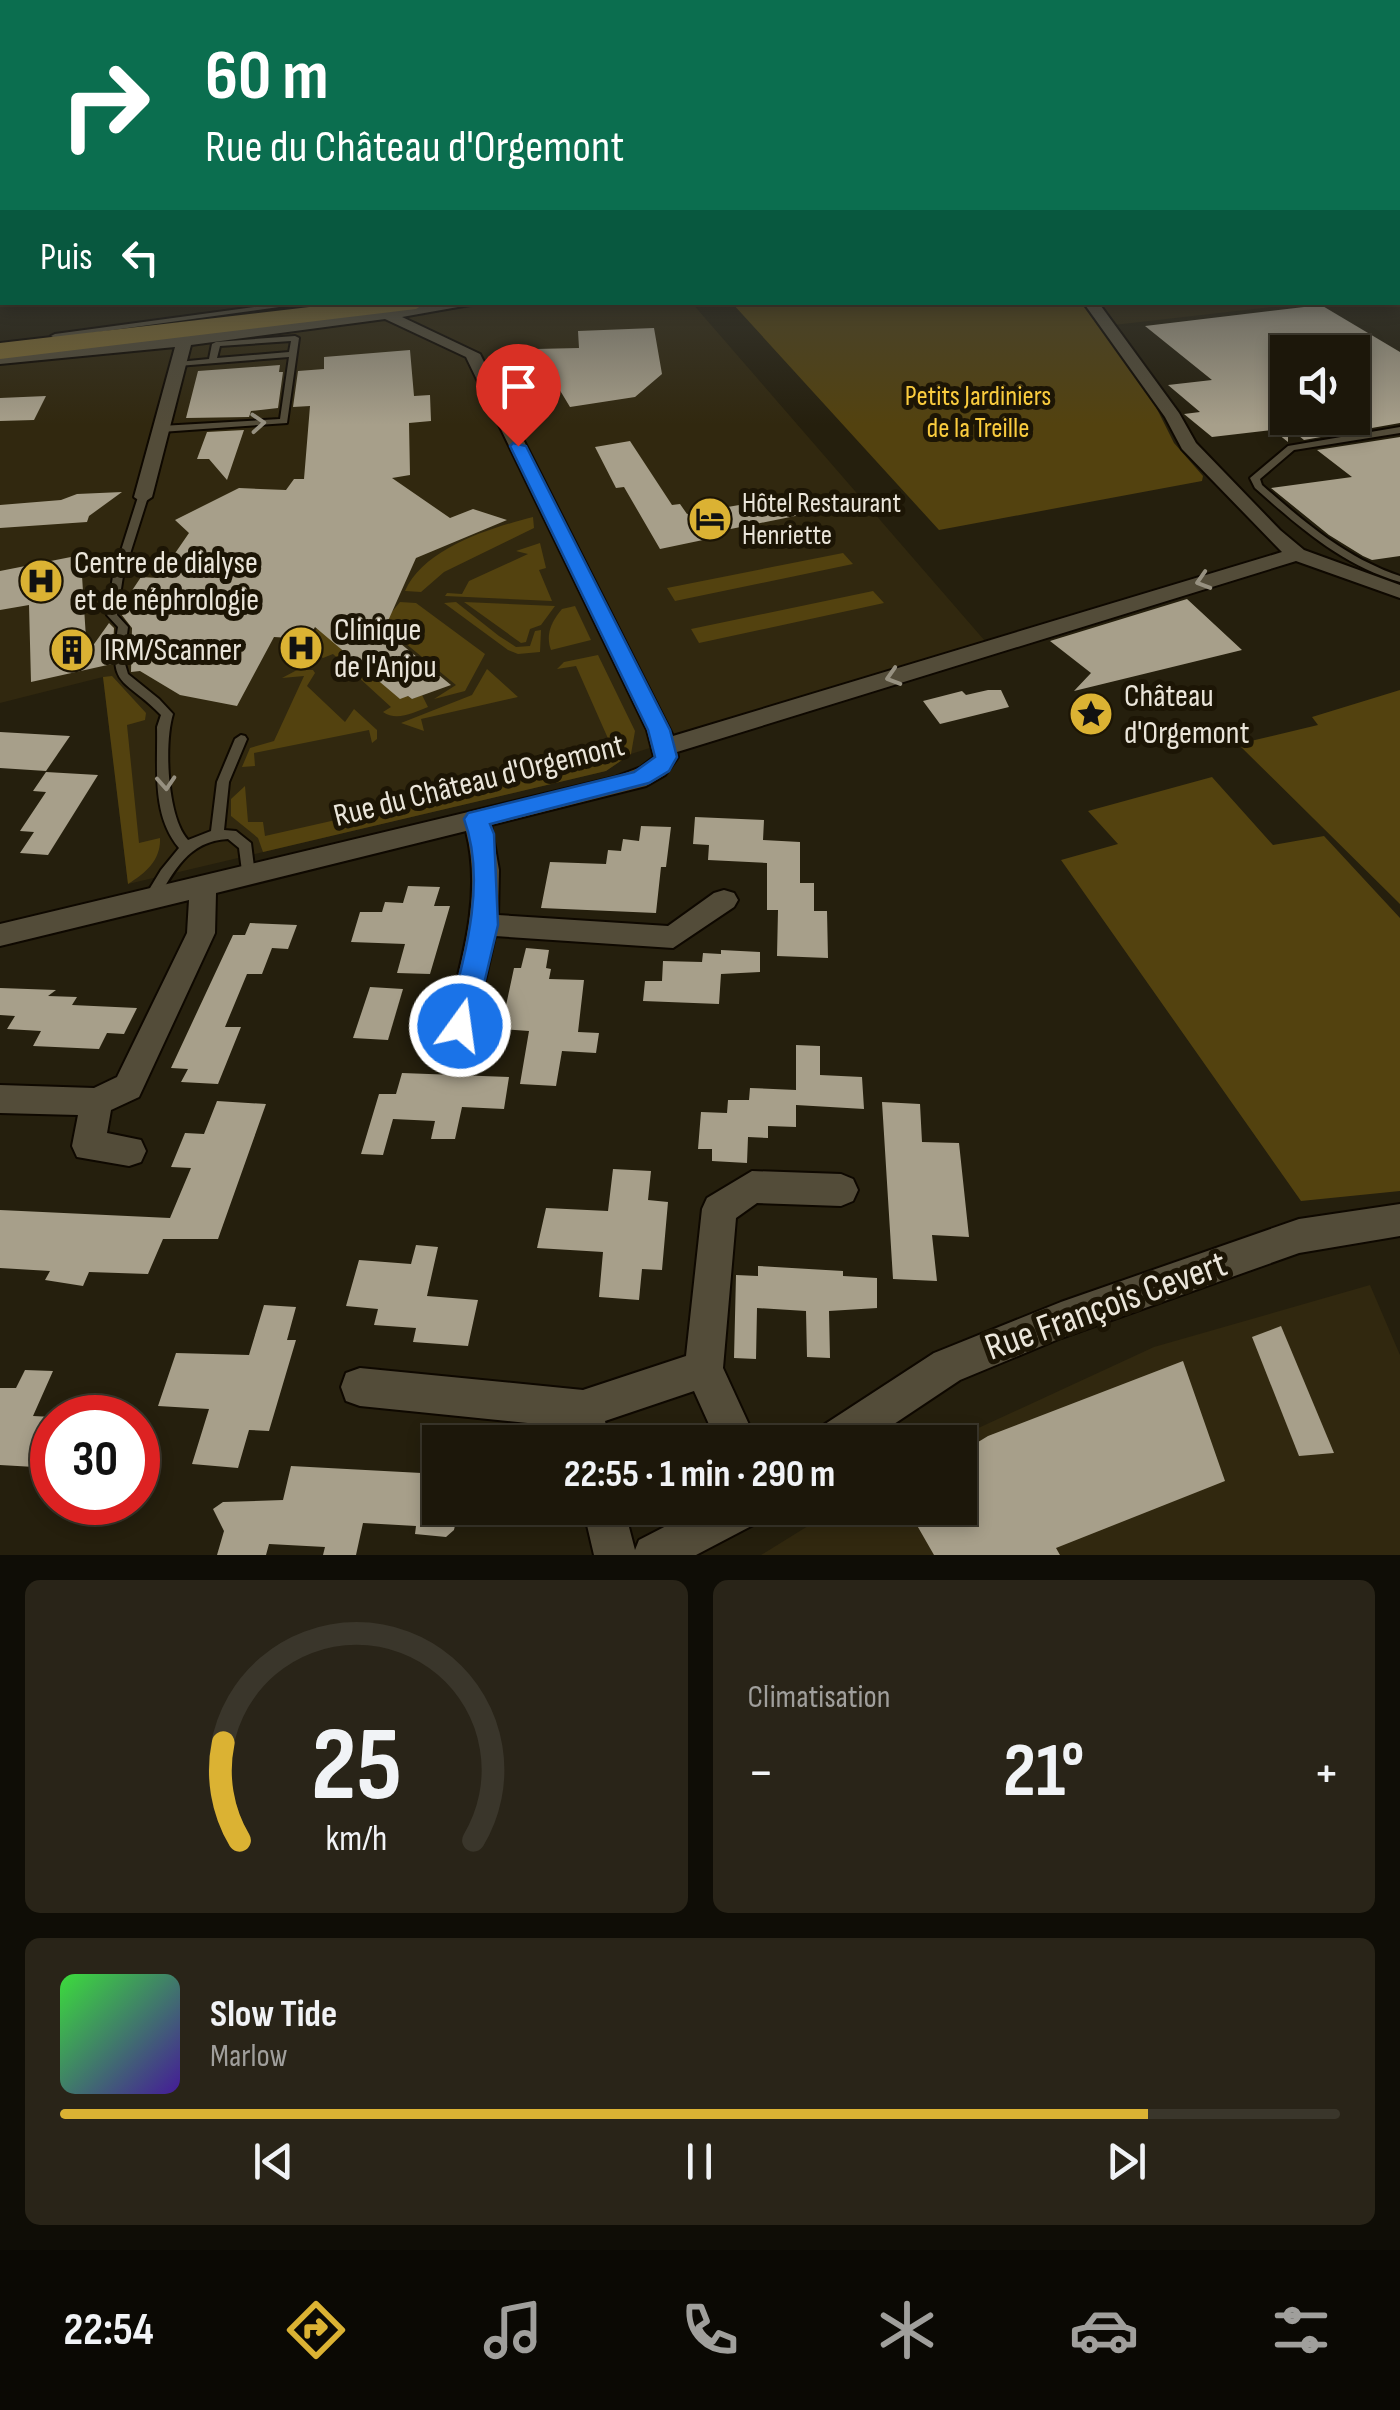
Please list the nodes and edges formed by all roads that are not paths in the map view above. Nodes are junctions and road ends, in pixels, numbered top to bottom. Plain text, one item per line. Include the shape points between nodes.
1 (339, 305) edge
2 (456, 305) edge
3 (1092, 305) edge
4 (388, 314) junction
5 (184, 341) junction
6 (0, 342) edge
7 (0, 351) edge
8 (294, 354) junction
9 (0, 360) edge
10 (213, 361) junction
11 (178, 364) junction
12 (161, 430) junction
13 (1400, 430) edge
14 (143, 497) joint
15 (1297, 554) junction
16 (1400, 579) edge
17 (1400, 592) edge
18 (241, 739) dead end
19 (665, 747) junction
20 (476, 819) junction
21 (217, 834) junction
22 (186, 847) junction
23 (248, 875) junction
24 (203, 886) junction
25 (151, 898) junction
26 (724, 900) dead end
27 (486, 925) junction
28 (0, 935) edge
29 (460, 1026) dead end
30 (0, 1099) edge
31 (96, 1102) junction
32 (129, 1152) dead end
33 (841, 1190) dead end
34 (1400, 1220) edge
35 (704, 1369) junction
36 (360, 1387) dead end
37 (580, 1425) edge
38 (588, 1425) edge
39 (729, 1425) edge
40 (859, 1425) edge
41 (608, 1525) edge
42 (710, 1525) edge
43 (615, 1555) edge
44 (654, 1555) edge

1 - 6 main road
1 - 7 main road
2 - 4 street
3 - 15 street via 1200,458
4 - 5 street
4 - 19 street via 472,354
5 - 9 street
5 - 11 street
8 - 10 lane
8 - 10 lane via 295,338 216,344
12 -> 8 lane via 284,421
10 - 11 lane
11 - 12 street
12 - 14 street
13 - 16 lane via 1291,448 1255,478 1347,558
14 -> 22 lane via 112,615 124,627 117,660 135,690 167,714 168,817
15 - 17 street
15 -> 19 street, Rue du Château d'Orgemont
18 - 21 lane via 222,782
19 - 20 street, Rue du Château d'Orgemont via 661,766 641,778
20 - 23 street, Rue du Château d'Orgemont
20 - 27 street
21 - 22 lane
21 - 23 lane via 231,834 246,846
22 - 25 lane
23 - 24 street, Rue du Château d'Orgemont
24 - 25 street, Rue du Château d'Orgemont
24 - 31 street via 201,933 128,1087
25 - 28 street, Rue du Château d'Orgemont
26 - 27 street via 673,938
27 - 29 street
30 - 31 street
31 - 32 street via 89,1146
33 - 35 street via 752,1187 719,1209
34 - 40 street, Rue François Cevert via 1299,1236 1061,1320 947,1366
35 - 38 street
35 - 39 street
36 - 37 street
41 - 43 street
42 - 44 street

